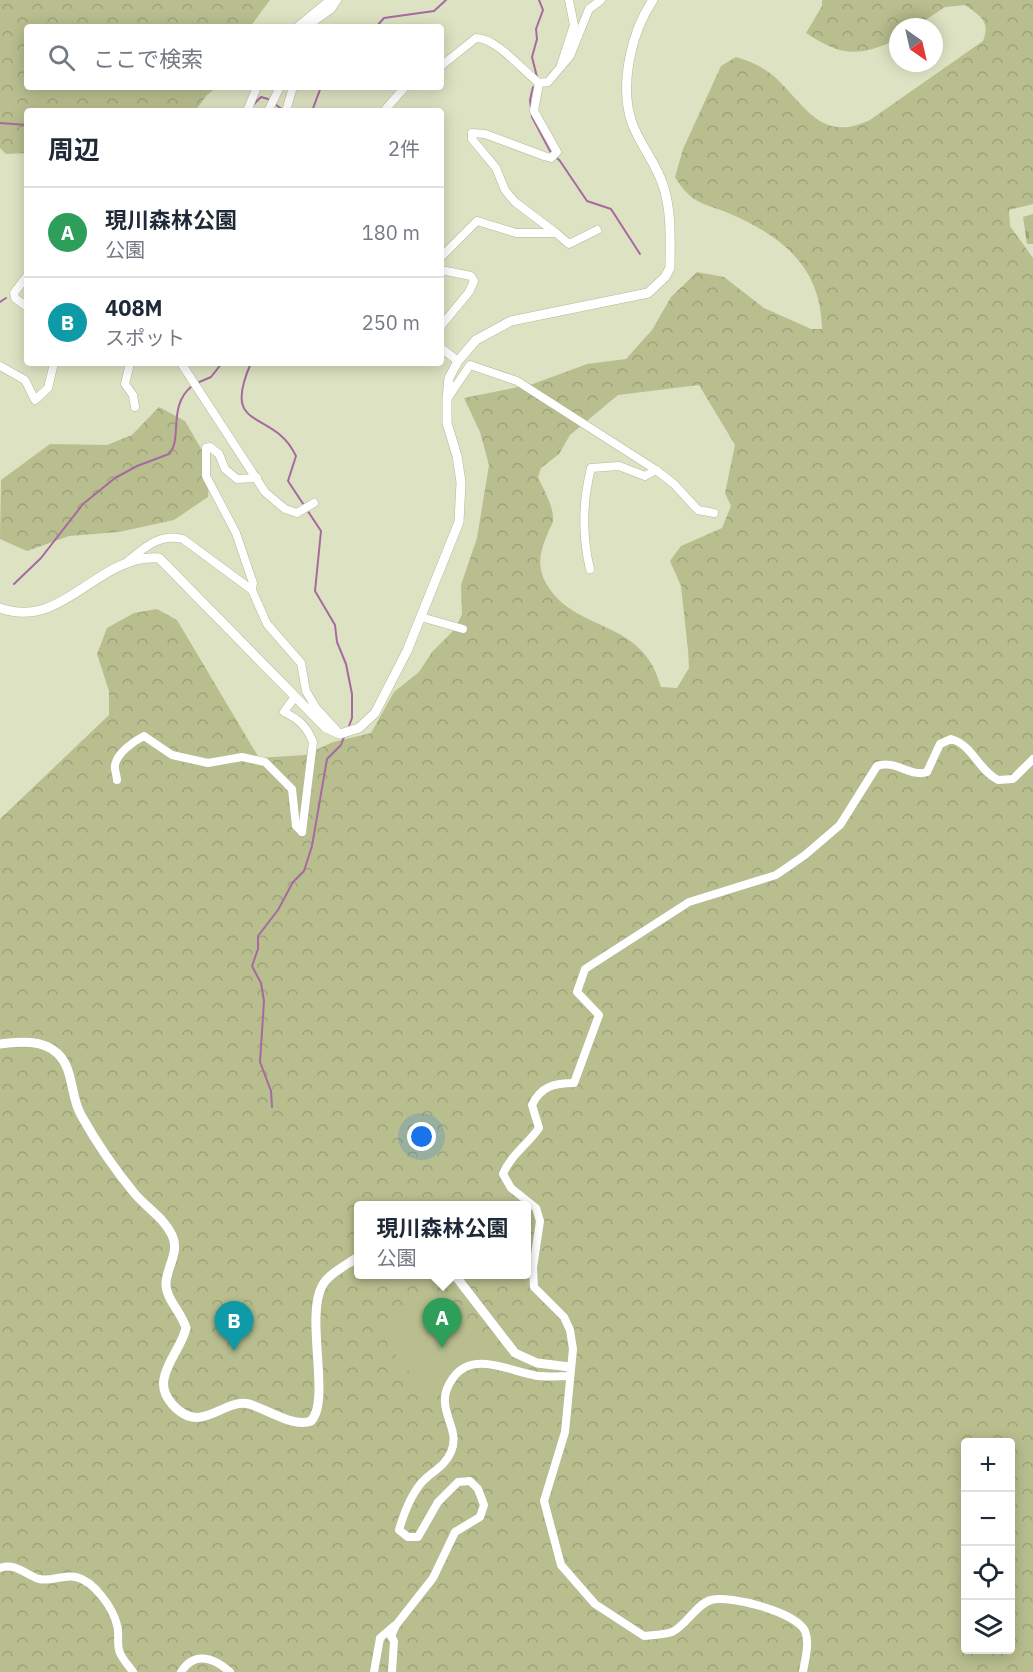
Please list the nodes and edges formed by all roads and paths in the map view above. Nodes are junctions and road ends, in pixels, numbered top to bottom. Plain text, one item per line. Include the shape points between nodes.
1 (330, 0) edge
2 (337, 0) edge
3 (569, 0) edge
4 (601, 0) edge
5 (653, 0) edge
6 (301, 24) edge
7 (310, 24) edge
8 (444, 63) edge
9 (560, 69) junction
10 (539, 83) junction
11 (256, 90) edge
12 (279, 90) edge
13 (292, 90) edge
14 (402, 90) edge
15 (247, 108) edge
16 (270, 108) edge
17 (287, 108) edge
18 (387, 108) edge
19 (597, 230) dead end
20 (556, 233) junction
21 (444, 254) edge
22 (444, 271) edge
23 (24, 280) edge
24 (24, 305) edge
25 (444, 322) edge
26 (444, 350) edge
27 (458, 361) junction
28 (0, 366) edge
29 (53, 366) edge
30 (129, 366) edge
31 (183, 366) edge
32 (447, 399) junction
33 (135, 407) dead end
34 (656, 470) junction
35 (257, 478) junction
36 (309, 507) dead end
37 (714, 513) dead end
38 (123, 564) junction
39 (590, 569) dead end
40 (252, 590) junction
41 (0, 608) edge
42 (421, 617) junction
43 (464, 629) dead end
44 (294, 698) junction
45 (340, 734) junction
46 (1033, 759) edge
47 (117, 780) dead end
48 (0, 1044) edge
49 (528, 1201) edge
50 (531, 1204) edge
51 (354, 1260) edge
52 (456, 1279) edge
53 (570, 1372) junction
54 (0, 1569) edge
55 (396, 1625) junction
56 (133, 1672) edge
57 (181, 1672) edge
58 (230, 1672) edge
59 (374, 1672) edge
60 (392, 1672) edge
61 (803, 1672) edge

1 - 6 street
2 - 7 street
3 - 9 street via 574,24
4 - 9 street via 589,9 578,40
5 - 27 street via 637,31 629,67 627,106 663,183 669,206 670,268 648,293 500,325 476,340
8 - 10 street via 480,38
9 - 10 street via 548,82
10 - 20 street via 534,111 554,155 477,132 471,135 496,168 511,197
11 - 15 street
12 - 16 street
13 - 17 street
14 - 18 street
19 - 20 street via 569,244
20 - 21 street via 516,233 477,220
22 - 25 street via 471,276 474,283
23 - 24 street via 14,293
26 - 27 street
27 - 32 street via 449,378
28 - 29 street via 25,380 36,400 48,388
30 - 33 street via 125,384
31 - 35 street
32 - 34 street via 467,368 473,366 517,381
32 - 42 street via 447,423 461,482 459,522
34 - 37 street via 698,510
34 - 39 street via 645,476 620,466 591,468 585,515 585,548
35 - 36 street via 265,492 285,509 297,513
35 - 40 street via 237,479 225,469 216,450 206,448 206,476 236,533
38 - 40 street via 150,543 171,536 183,539
38 - 41 street via 45,610 21,614
38 - 44 street via 159,558
40 - 45 street via 267,624 301,663 306,691 316,708
42 - 43 street
42 - 45 street via 375,713 359,728
44 - 45 street via 326,728
44 - 47 street via 284,712 301,721 313,742 302,832 296,825 292,789 264,762 242,757 208,763 172,754 144,736 117,760
46 - 49 street via 1013,779 998,780 960,741 951,739 940,744 927,772 920,775 884,763 877,766 840,825 805,855 776,875 690,902 585,969 577,992 599,1015 588,1051 574,1083 559,1083 538,1093 532,1105 539,1128 507,1163 503,1174
48 - 51 street via 25,1042 57,1052 66,1064 76,1105 86,1123 136,1195 172,1234 175,1247 166,1285 186,1328 164,1376 164,1392 174,1407 200,1418 243,1404 296,1421 311,1421 318,1404 317,1301 323,1284
50 - 53 street via 540,1221 534,1287 564,1317 570,1329
52 - 53 street via 515,1353
53 - 55 street via 535,1376 486,1363 468,1365 450,1381 445,1390 445,1405 454,1433 452,1450 410,1500 399,1530 408,1537 418,1537 438,1502 458,1482 470,1481 484,1505 480,1517 455,1532 433,1578
53 - 61 street via 565,1432 544,1501 561,1565 595,1604 644,1636 672,1632 709,1600 728,1599 779,1612 800,1623 806,1633
54 - 56 street via 22,1570 39,1579 67,1576 87,1582 114,1616 119,1652
55 - 59 street via 381,1638
55 - 60 street via 392,1636
57 - 58 street via 187,1663 198,1658 208,1658

